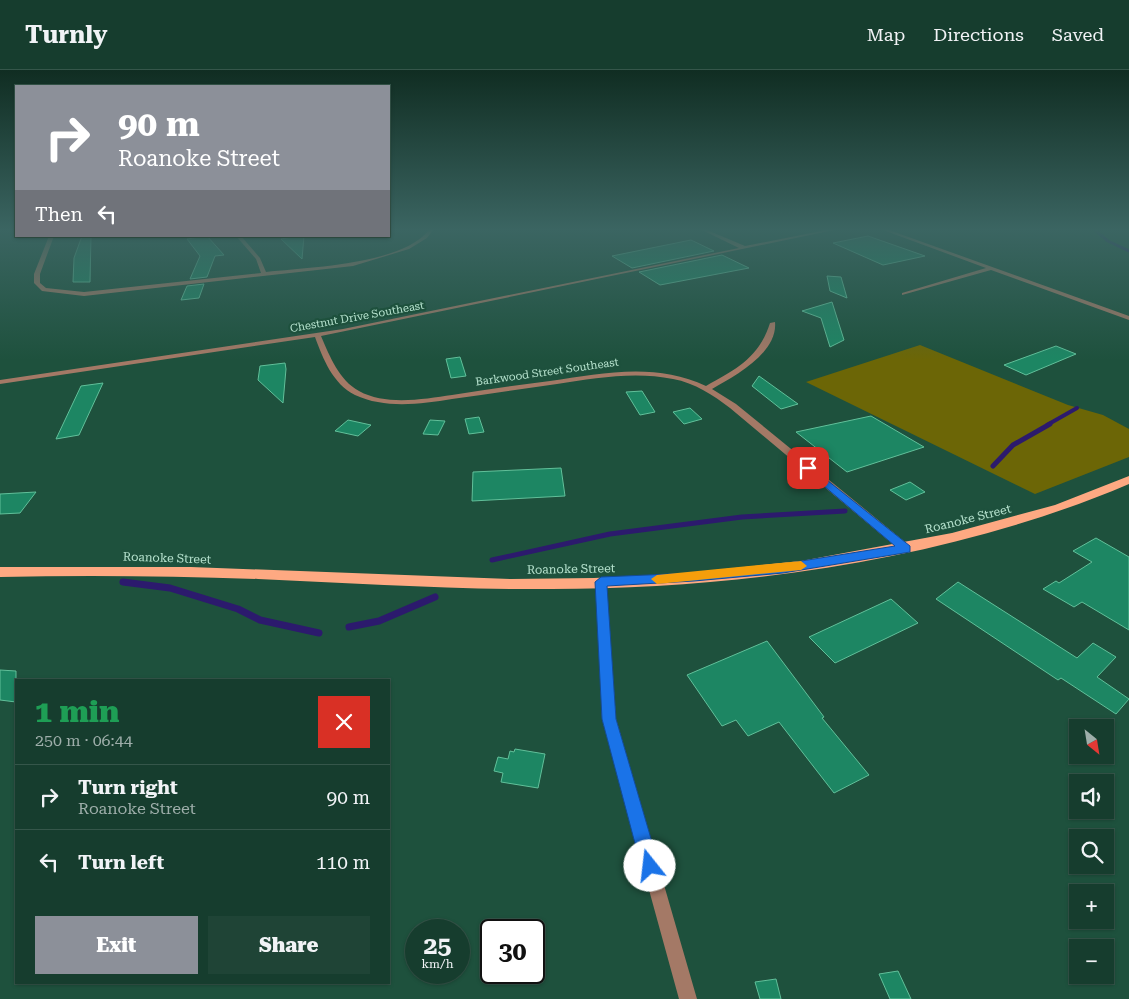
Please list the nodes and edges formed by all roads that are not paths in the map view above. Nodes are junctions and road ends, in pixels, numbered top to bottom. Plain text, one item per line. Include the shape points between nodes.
1 (37, 273) edge
2 (270, 273) edge
3 (621, 273) edge
4 (974, 273) edge
5 (1007, 273) edge
6 (264, 274) joint
7 (904, 294) dead end
8 (1129, 318) edge
9 (774, 323) dead end
10 (318, 336) junction
11 (0, 382) edge
12 (706, 389) junction
13 (1129, 480) edge
14 (906, 549) junction
15 (0, 572) edge
16 (601, 582) junction
17 (688, 999) edge

1 - 6 street via 36,283 44,290 61,294 119,292
2 - 6 street
3 - 10 street, Chestnut Drive Southeast
4 - 7 street
5 - 8 street
9 - 12 street via 763,351
10 - 11 street, Chestnut Drive Southeast
10 - 12 street, Barkwood Street Southeast via 335,374 350,390 378,400 425,401 624,373 675,377
12 - 14 street, Barkwood Street Southeast via 733,406
13 - 14 main road, Roanoke Street via 1082,501 998,527
14 - 16 main road, Roanoke Street via 783,569
15 - 16 main road, Roanoke Street via 96,569 514,584
16 - 17 street via 609,719

